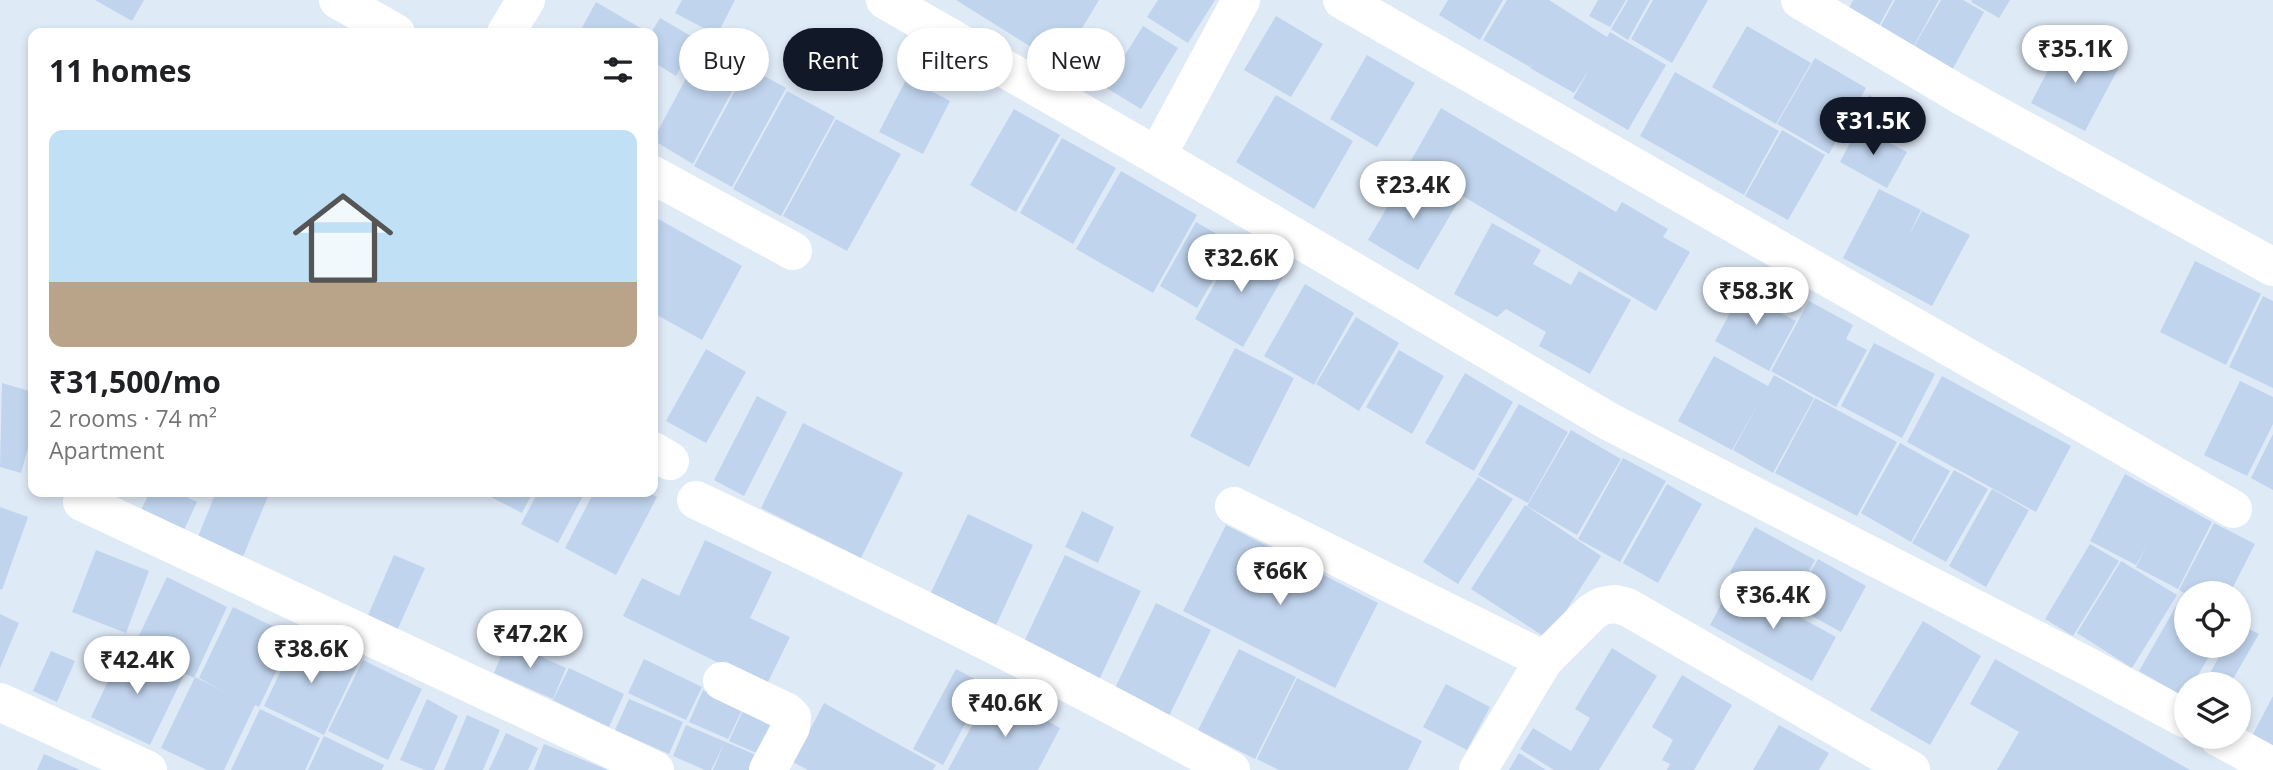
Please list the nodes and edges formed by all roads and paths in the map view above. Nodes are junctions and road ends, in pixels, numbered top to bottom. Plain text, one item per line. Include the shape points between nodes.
1 (338, 0) edge
2 (526, 0) edge
3 (886, 0) edge
4 (1241, 0) edge
5 (1800, 0) edge
6 (1345, 1) edge
7 (387, 28) edge
8 (509, 28) edge
9 (1157, 156) junction
10 (658, 178) edge
11 (793, 251) dead end
12 (2273, 267) edge
13 (696, 500) dead end
14 (82, 502) dead end
15 (1234, 506) dead end
16 (2233, 509) dead end
17 (1544, 660) junction
18 (722, 681) dead end
19 (0, 702) edge
20 (2174, 713) edge
21 (2240, 749) edge
22 (2273, 767) edge
23 (148, 770) edge
24 (654, 770) edge
25 (768, 770) edge
26 (1231, 770) edge
27 (1478, 770) edge
28 (1911, 770) edge

1 - 7 street
2 - 8 street
3 - 9 street
4 - 9 street
5 - 12 street via 1962,96
6 - 16 street
9 - 20 street via 1610,422
10 - 11 street
13 - 26 street via 1105,701
14 - 24 street
15 - 17 street
17 - 27 street
17 - 28 street via 1592,612 1615,604 1627,607
18 - 25 street via 792,717
19 - 23 street
21 - 22 street

